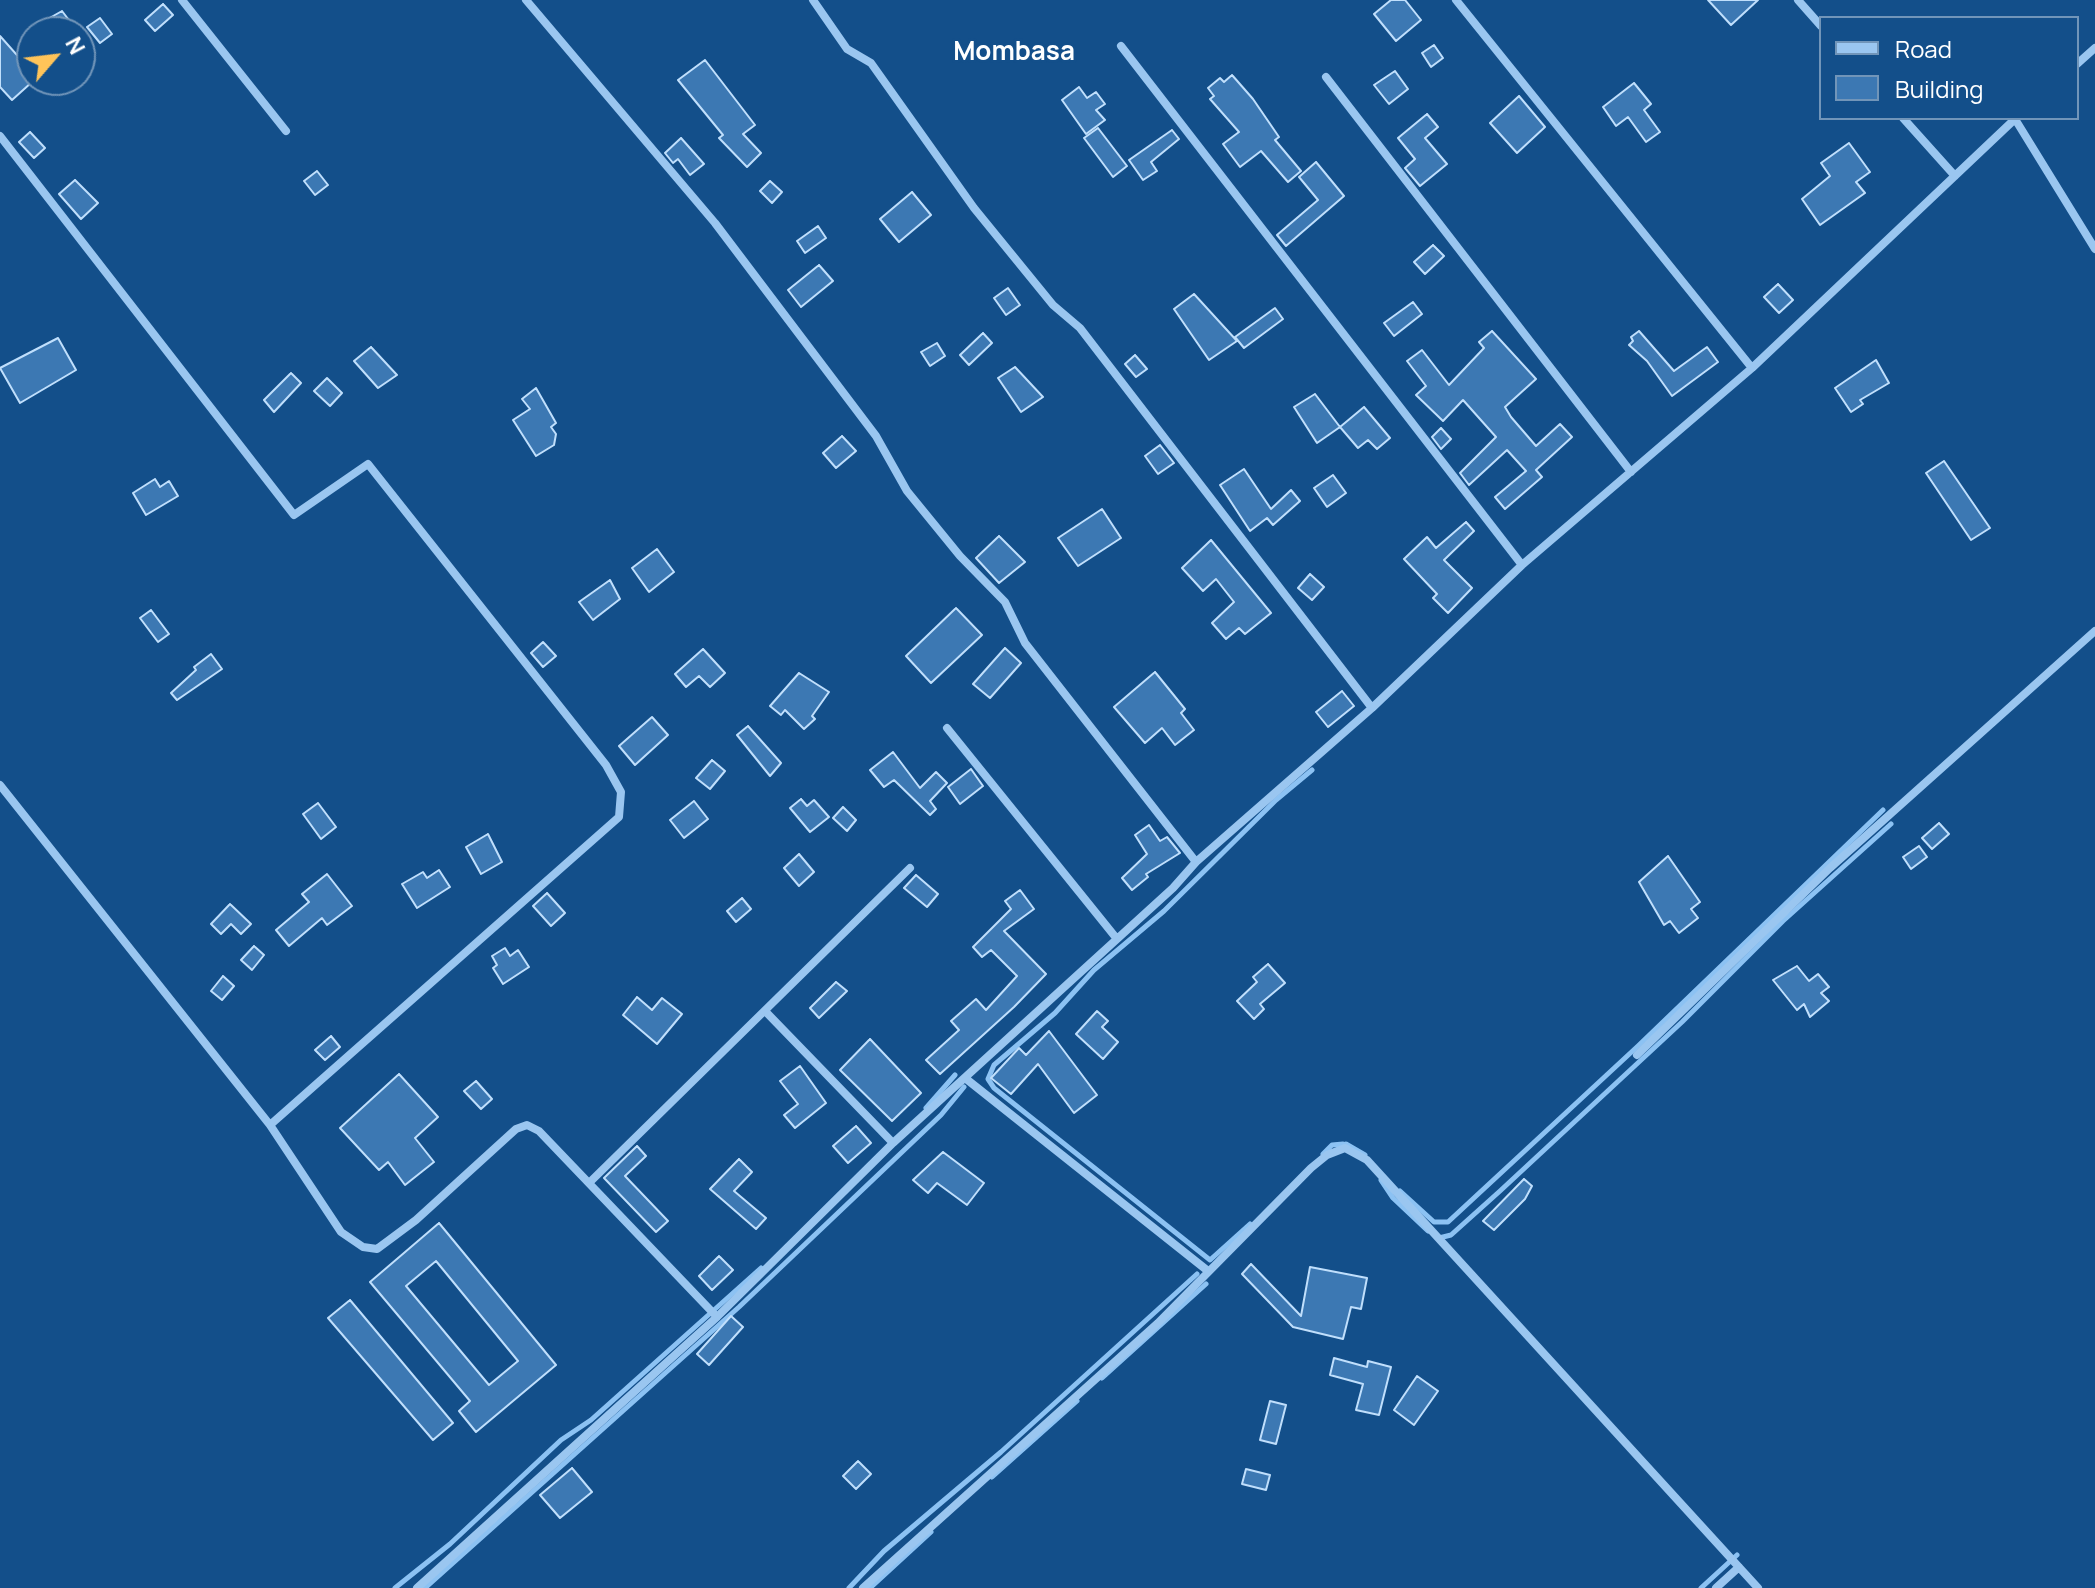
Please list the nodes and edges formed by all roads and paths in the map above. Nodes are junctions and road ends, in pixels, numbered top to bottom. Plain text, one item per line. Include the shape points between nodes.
1 (182, 0) edge
2 (526, 0) edge
3 (813, 0) edge
4 (1456, 0) edge
5 (1798, 0) edge
6 (1819, 24) edge
7 (1121, 46) dead end
8 (2095, 48) edge
9 (2079, 62) edge
10 (1326, 77) dead end
11 (1905, 120) edge
12 (2015, 120) edge
13 (2017, 120) edge
14 (286, 131) dead end
15 (0, 136) edge
16 (1955, 176) junction
17 (2095, 249) edge
18 (1752, 368) junction
19 (1631, 472) junction
20 (1522, 565) junction
21 (2095, 631) edge
22 (1372, 708) junction
23 (947, 728) dead end
24 (0, 785) edge
25 (1196, 862) junction
26 (910, 868) dead end
27 (1117, 939) junction
28 (766, 1012) junction
29 (1637, 1055) dead end
30 (965, 1078) junction
31 (270, 1125) junction
32 (893, 1143) junction
33 (589, 1183) junction
34 (1208, 1271) junction
35 (717, 1317) junction
36 (1739, 1567) junction
37 (417, 1588) edge
38 (863, 1588) edge
39 (1716, 1588) edge
40 (1758, 1588) edge

1 - 14 street
2 - 25 street via 715,223 876,436 907,491 1005,602 1025,643
3 - 22 street via 847,49 871,63 974,208 1053,305 1080,328
4 - 18 street
5 - 6 street
7 - 20 street
8 - 9 street
10 - 19 street
11 - 16 street
12 - 16 street
13 - 17 street
15 - 31 street via 294,515 368,464 597,754 621,792 619,817
16 - 18 street
18 - 19 street
19 - 20 street
20 - 22 street
21 - 29 street via 1830,868
22 - 25 street
23 - 27 street
24 - 31 street
25 - 27 street
26 - 28 street
27 - 30 street
28 - 32 street
28 - 33 street
30 - 32 street
30 - 34 street
31 - 33 street via 341,1232 363,1247 377,1249 527,1125
32 - 35 street
33 - 35 street
34 - 36 street via 1311,1168 1335,1150 1355,1151
34 - 38 street via 1158,1323
35 - 37 street
36 - 39 street
36 - 40 street

